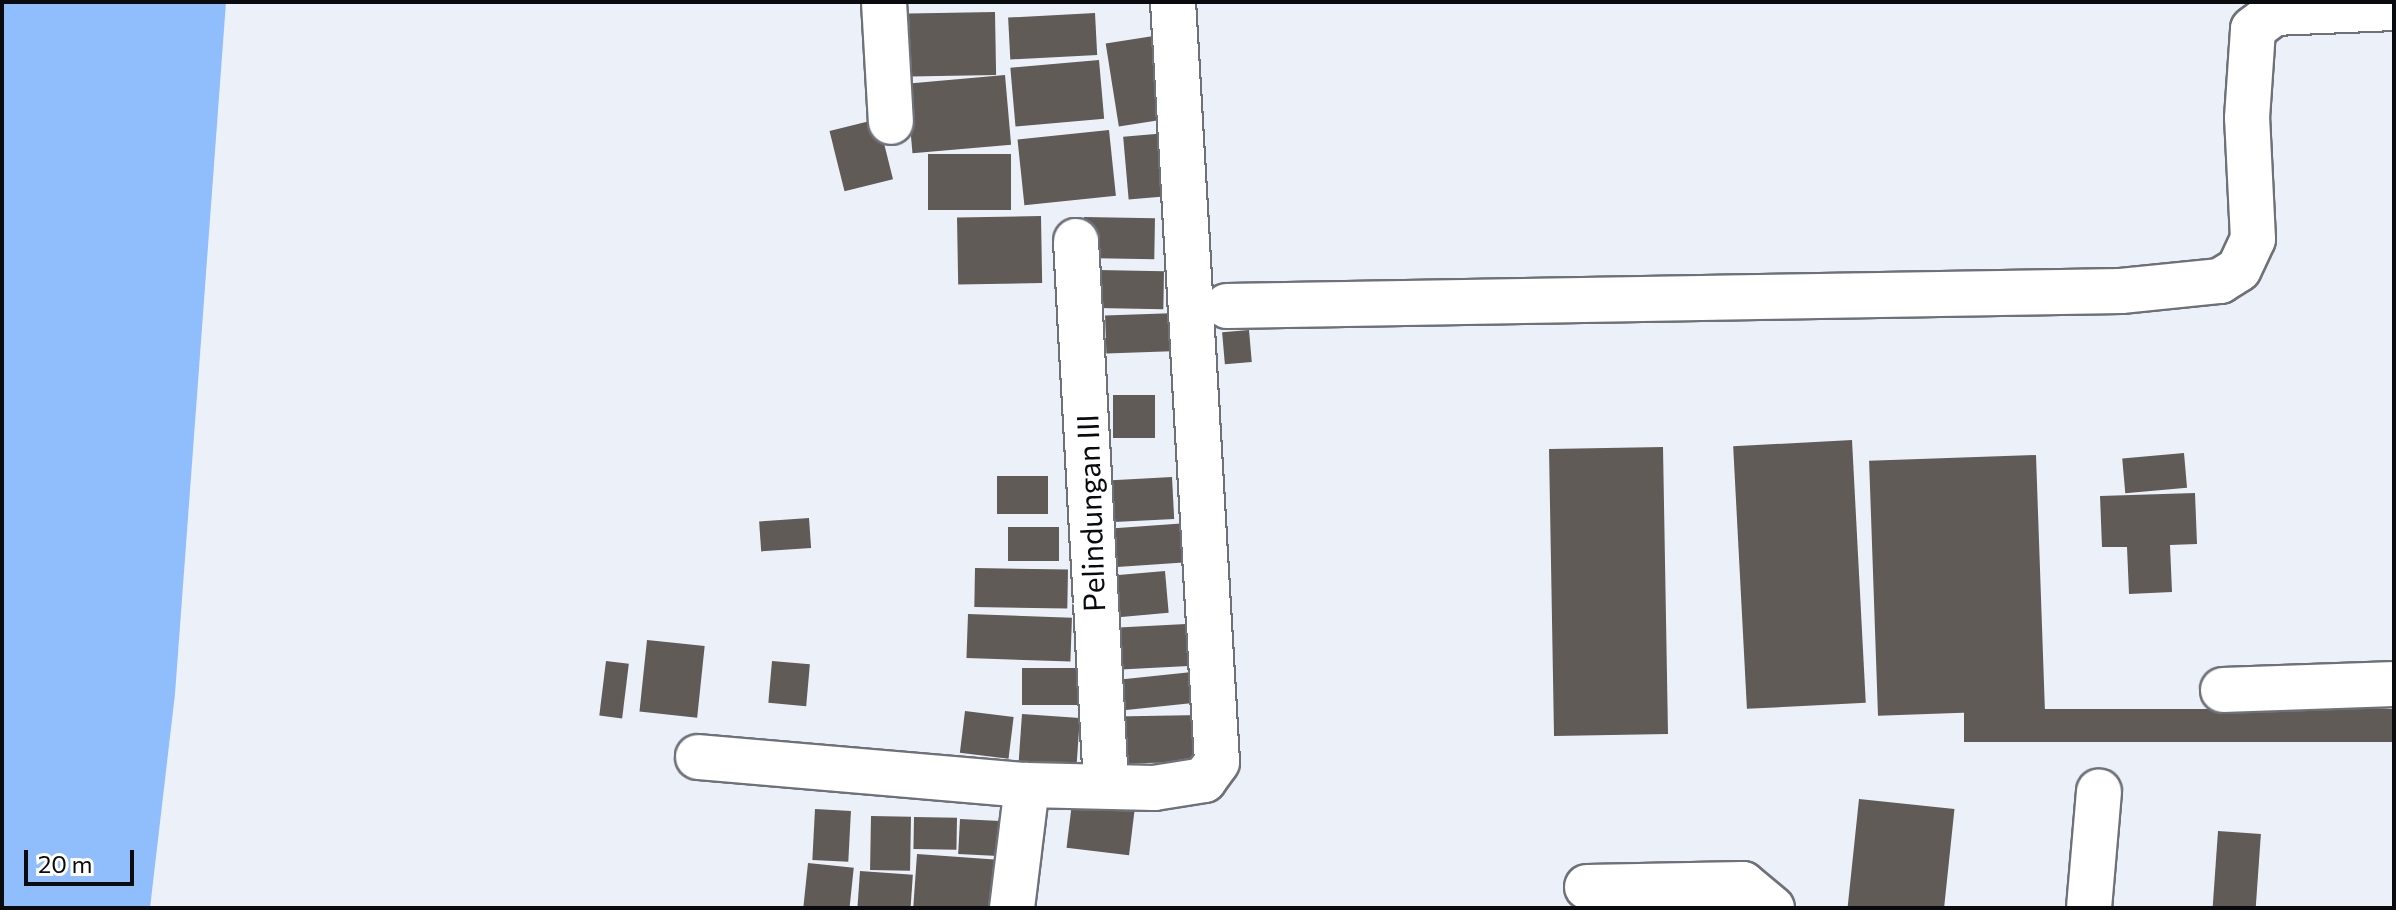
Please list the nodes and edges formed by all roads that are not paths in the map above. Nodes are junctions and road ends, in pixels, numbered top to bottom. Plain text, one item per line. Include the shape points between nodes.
1 (884, 2) edge
2 (1173, 2) edge
3 (2394, 8) edge
4 (891, 122) dead end
5 (1076, 241) dead end
6 (1227, 306) dead end
7 (2394, 684) edge
8 (2223, 690) dead end
9 (698, 757) dead end
10 (1027, 785) junction
11 (1106, 785) junction
12 (2099, 791) dead end
13 (1587, 887) dead end
14 (1012, 908) edge
15 (1772, 908) edge
16 (2089, 908) edge

1 - 4 street
2 - 11 street via 1217,762 1204,780 1154,788
3 - 6 street via 2274,13 2253,29 2247,118 2253,239 2239,269 2220,281 2105,291
5 - 11 street, Pelindungan III
7 - 8 street
9 - 10 street
10 - 11 street
10 - 14 street
12 - 16 street
13 - 15 street via 1743,884

